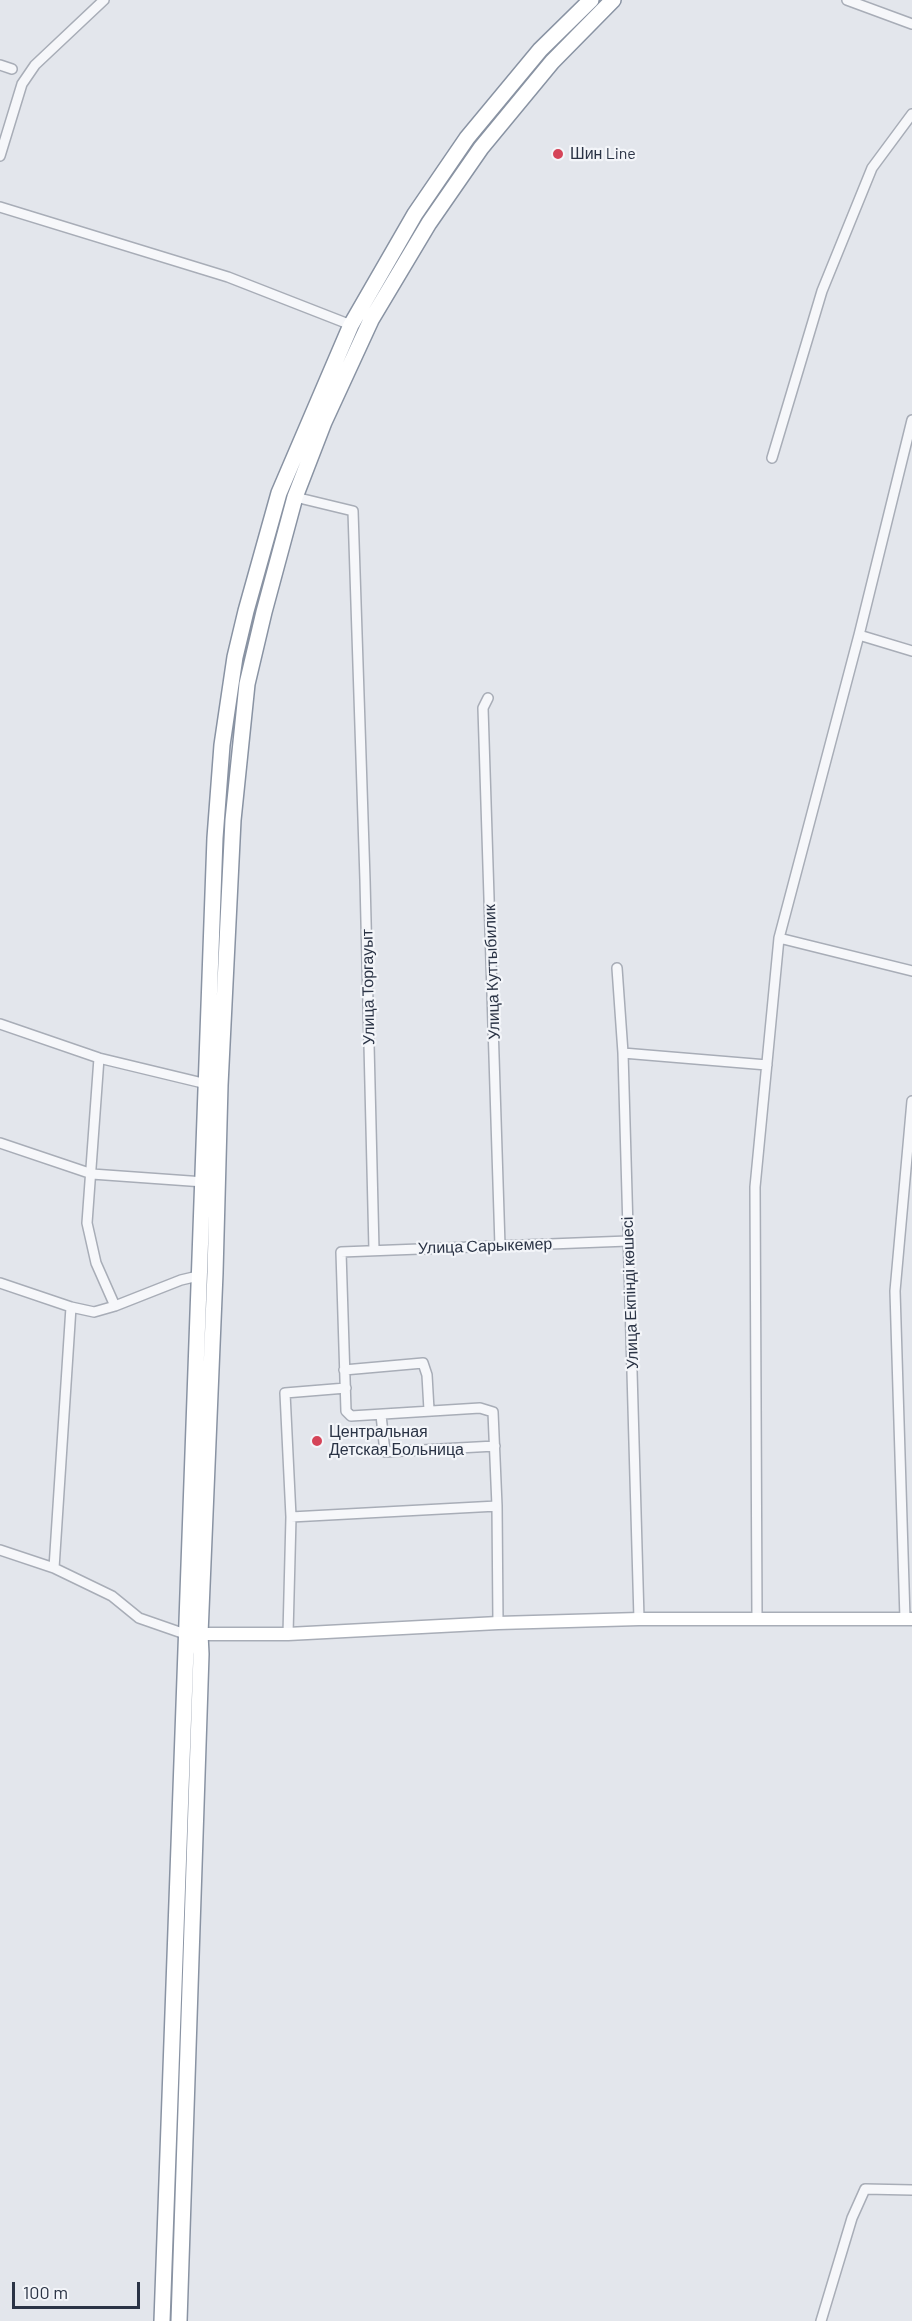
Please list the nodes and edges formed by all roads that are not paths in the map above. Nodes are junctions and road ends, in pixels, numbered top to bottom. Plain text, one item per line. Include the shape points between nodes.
1 (104, 0) edge
2 (591, 0) edge
3 (614, 0) edge
4 (847, 0) edge
5 (912, 24) edge
6 (0, 65) edge
7 (12, 69) dead end
8 (912, 114) edge
9 (0, 156) edge
10 (0, 207) edge
11 (351, 325) junction
12 (912, 420) edge
13 (772, 458) dead end
14 (295, 497) junction
15 (859, 635) junction
16 (912, 651) edge
17 (488, 698) dead end
18 (215, 838) junction
19 (232, 838) junction
20 (779, 938) junction
21 (617, 968) dead end
22 (912, 972) edge
23 (0, 1024) edge
24 (623, 1053) junction
25 (99, 1058) junction
26 (767, 1065) junction
27 (207, 1084) junction
28 (912, 1101) edge
29 (0, 1143) edge
30 (92, 1173) junction
31 (204, 1182) junction
32 (628, 1241) junction
33 (500, 1246) junction
34 (374, 1250) junction
35 (198, 1276) junction
36 (0, 1283) edge
37 (115, 1306) junction
38 (71, 1307) junction
39 (344, 1370) junction
40 (346, 1388) junction
41 (429, 1410) junction
42 (381, 1415) junction
43 (495, 1446) junction
44 (497, 1506) junction
45 (291, 1517) junction
46 (0, 1550) edge
47 (54, 1568) junction
48 (757, 1618) junction
49 (639, 1619) junction
50 (908, 1619) edge
51 (498, 1623) junction
52 (192, 1634) junction
53 (288, 1634) junction
54 (912, 2190) edge
55 (162, 2321) edge
56 (179, 2321) edge
57 (821, 2321) edge

1 - 9 street via 36,65 22,84
2 - 11 highway via 540,50 467,138 415,214
3 - 14 highway via 512,109 429,223 371,320
4 - 5 street
6 - 7 street
8 - 13 street via 872,168 822,291
10 - 11 street via 228,277
11 - 18 highway via 279,494 246,611 222,745
12 - 15 street
14 - 19 highway via 247,684
14 - 34 street, Улица Торгауыт via 353,512
15 - 16 street
15 - 20 street
17 - 33 street, Улица Куттыбилик via 483,708
18 - 19 highway
18 - 27 highway
19 - 52 highway via 215,1262
20 - 22 street
20 - 26 street
21 - 24 street, Улица Екпінді көшесі
23 - 25 street
24 - 26 street
24 - 32 street, Улица Екпінді көшесі
25 - 27 street
25 - 30 street
26 - 48 street via 755,1186
27 - 31 highway
28 - 50 street via 895,1291
29 - 30 street
30 - 31 street
30 - 37 street via 87,1223 96,1263
31 - 35 highway
32 - 33 street, Улица Сарыкемер
32 - 49 street, Улица Екпінді көшесі
33 - 34 street, Улица Сарыкемер
34 - 39 street, Улица Сарыкемер via 341,1252
35 - 37 street
35 - 52 highway via 188,1599
36 - 38 street
37 - 38 street via 94,1312
38 - 47 street
39 - 40 street
39 - 41 street via 423,1363
40 - 42 street via 346,1411 351,1416
40 - 45 street via 285,1393
41 - 42 street
41 - 43 street via 480,1408 493,1412
42 - 43 street via 385,1452
43 - 44 street
44 - 45 street
44 - 51 street
45 - 53 street
46 - 47 street
47 - 52 street via 112,1596 139,1618
48 - 49 main road
48 - 50 main road
49 - 51 main road
51 - 53 main road
52 - 53 main road
52 - 55 highway via 188,1654
52 - 56 highway via 201,1654
54 - 57 street via 865,2189 852,2218

